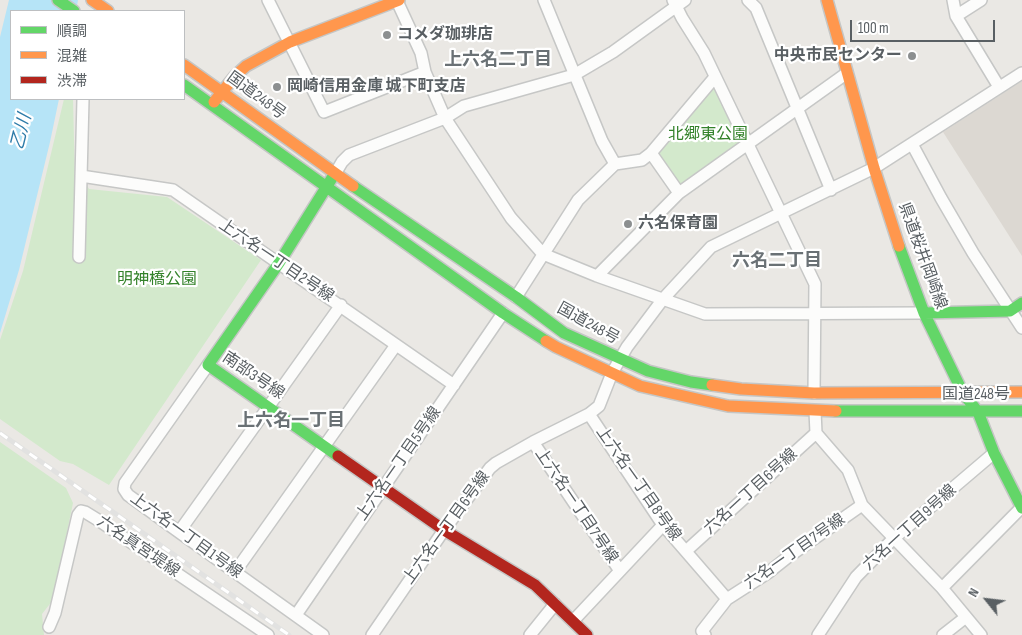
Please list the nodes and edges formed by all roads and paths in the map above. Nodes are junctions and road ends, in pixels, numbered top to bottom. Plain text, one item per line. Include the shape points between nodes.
1 (58, 0) edge
2 (268, 0) edge
3 (398, 0) edge
4 (544, 0) edge
5 (748, 0) edge
6 (827, 0) edge
7 (953, 0) edge
8 (981, 0) edge
9 (678, 2) edge
10 (73, 10) edge
11 (956, 16) junction
12 (290, 42) junction
13 (185, 65) edge
14 (425, 72) junction
15 (847, 73) junction
16 (1022, 73) edge
17 (574, 76) junction
18 (715, 77) junction
19 (185, 86) edge
20 (999, 87) junction
21 (222, 91) junction
22 (83, 100) edge
23 (212, 104) junction
24 (798, 109) junction
25 (445, 118) junction
26 (748, 144) junction
27 (912, 144) junction
28 (650, 153) junction
29 (615, 164) junction
30 (874, 168) junction
31 (335, 174) junction
32 (81, 176) junction
33 (326, 188) junction
34 (830, 190) junction
35 (679, 193) junction
36 (780, 213) junction
37 (543, 254) junction
38 (79, 257) dead end
39 (279, 263) junction
40 (597, 276) junction
41 (516, 297) junction
42 (662, 299) junction
43 (1022, 304) edge
44 (341, 305) junction
45 (1010, 311) junction
46 (503, 313) junction
47 (924, 313) junction
48 (815, 314) junction
49 (1022, 328) edge
50 (396, 345) junction
51 (621, 360) junction
52 (208, 365) junction
53 (612, 373) junction
54 (454, 385) junction
55 (1022, 392) edge
56 (814, 393) junction
57 (963, 393) junction
58 (269, 407) junction
59 (815, 411) junction
60 (1022, 411) edge
61 (978, 412) junction
62 (589, 414) junction
63 (816, 433) junction
64 (533, 442) junction
65 (324, 447) junction
66 (994, 453) junction
67 (382, 487) junction
68 (862, 505) junction
69 (1022, 507) edge
70 (663, 525) junction
71 (444, 530) junction
72 (179, 532) junction
73 (893, 539) junction
74 (686, 551) junction
75 (620, 571) junction
76 (235, 572) junction
77 (942, 588) junction
78 (727, 598) junction
79 (555, 604) junction
80 (296, 615) junction
81 (966, 617) junction
82 (573, 621) junction
83 (49, 627) dead end
84 (702, 634) edge
85 (268, 635) edge
86 (323, 635) edge
87 (372, 635) edge
88 (530, 635) edge
89 (587, 635) edge
90 (818, 635) edge
91 (943, 635) edge
92 (981, 635) edge

1 - 10 main road
2 - 12 street
3 - 12 main road
3 - 14 street
4 - 17 street
5 - 24 street via 756,8
6 - 15 main road, 県道桜井岡崎線
7 - 11 street
8 - 11 street
9 - 17 street via 613,52
9 - 18 street
11 - 20 street
12 - 14 street via 324,112
12 - 21 main road via 246,66
13 - 21 main road, 国道248号
14 - 25 street
15 - 24 street
15 - 30 main road, 県道桜井岡崎線
16 - 20 street, 上六名一丁目6号線
17 - 25 street via 464,106
17 - 29 street
18 - 26 street
18 - 28 street
19 - 23 main road, 国道248号
20 - 27 street, 上六名一丁目6号線
21 - 23 main road
21 - 31 main road, 国道248号
22 - 32 street
23 - 33 main road, 国道248号
24 - 26 street
24 - 34 street
25 - 31 street via 349,155
25 - 37 street via 511,218
26 - 35 street
26 - 36 street
27 - 30 street, 上六名一丁目6号線
27 - 45 street via 968,245
28 - 29 street via 642,160
28 - 35 street
29 - 37 street via 578,200
30 - 34 street, 上六名一丁目6号線
30 - 47 main road, 県道桜井岡崎線
31 - 33 main road, 南部3号線
31 - 41 main road, 国道248号
32 - 38 street
32 - 39 street, 上六名一丁目2号線 via 173,190
33 - 39 main road, 南部3号線
33 - 46 main road, 国道248号
34 - 36 street, 上六名一丁目6号線
35 - 40 street
36 - 42 street, 上六名一丁目6号線 via 711,247
36 - 48 street via 815,284
37 - 40 street
37 - 41 street
39 - 44 street, 上六名一丁目2号線
39 - 52 main road, 南部3号線
40 - 42 street
41 - 51 main road, 国道248号 via 564,333
42 - 48 street via 705,314
42 - 51 street, 上六名一丁目6号線
43 - 45 main road
44 - 50 street, 上六名一丁目2号線
44 - 58 street
45 - 47 main road
45 - 49 street
46 - 53 main road, 国道248号 via 556,347
46 - 54 street, 上六名一丁目5号線
47 - 48 street
47 - 57 main road, 県道桜井岡崎線
48 - 56 street
50 - 54 street, 上六名一丁目2号線
50 - 65 street
51 - 53 street, 上六名一丁目6号線
51 - 56 main road, 国道248号 via 691,382 741,389
52 - 58 main road, 南部3号線
52 - 72 street, 上六名一丁目1号線 via 125,483 128,495
53 - 59 main road, 国道248号 via 640,386 728,406
53 - 62 street, 上六名一丁目6号線 via 599,406
54 - 67 street, 上六名一丁目5号線
55 - 57 main road, 国道248号
56 - 57 main road, 国道248号
57 - 61 main road, 県道桜井岡崎線
58 - 65 main road, 南部3号線
58 - 72 street
59 - 61 main road, 国道248号
59 - 63 street
60 - 61 main road, 国道248号
61 - 66 main road, 県道桜井岡崎線
62 - 64 street, 上六名一丁目6号線
62 - 70 street, 上六名一丁目8号線
63 - 68 street via 848,470
63 - 74 street, 六名一丁目6号線
64 - 71 street, 上六名一丁目6号線 via 496,462
64 - 75 street, 上六名一丁目7号線
65 - 67 main road, 南部3号線
65 - 76 street
66 - 69 main road, 県道桜井岡崎線
66 - 73 street, 六名一丁目9号線
67 - 71 main road, 南部3号線
67 - 80 street, 上六名一丁目5号線
68 - 73 street
68 - 78 street, 六名一丁目7号線
69 - 77 street
70 - 74 street, 上六名一丁目8号線
70 - 75 street
71 - 79 main road, 南部3号線 via 519,574
71 - 87 street, 上六名一丁目6号線
72 - 76 street, 上六名一丁目1号線
73 - 77 street
73 - 90 street, 六名一丁目9号線 via 851,583
74 - 78 street, 上六名一丁目8号線
75 - 82 street
76 - 80 street, 上六名一丁目1号線
77 - 81 street
78 - 84 street
79 - 82 main road, 南部3号線
79 - 88 street
80 - 86 street, 上六名一丁目1号線
81 - 91 street
81 - 92 street
82 - 89 main road, 南部3号線
83 - 85 street, 六名真宮堤線 via 81,511

